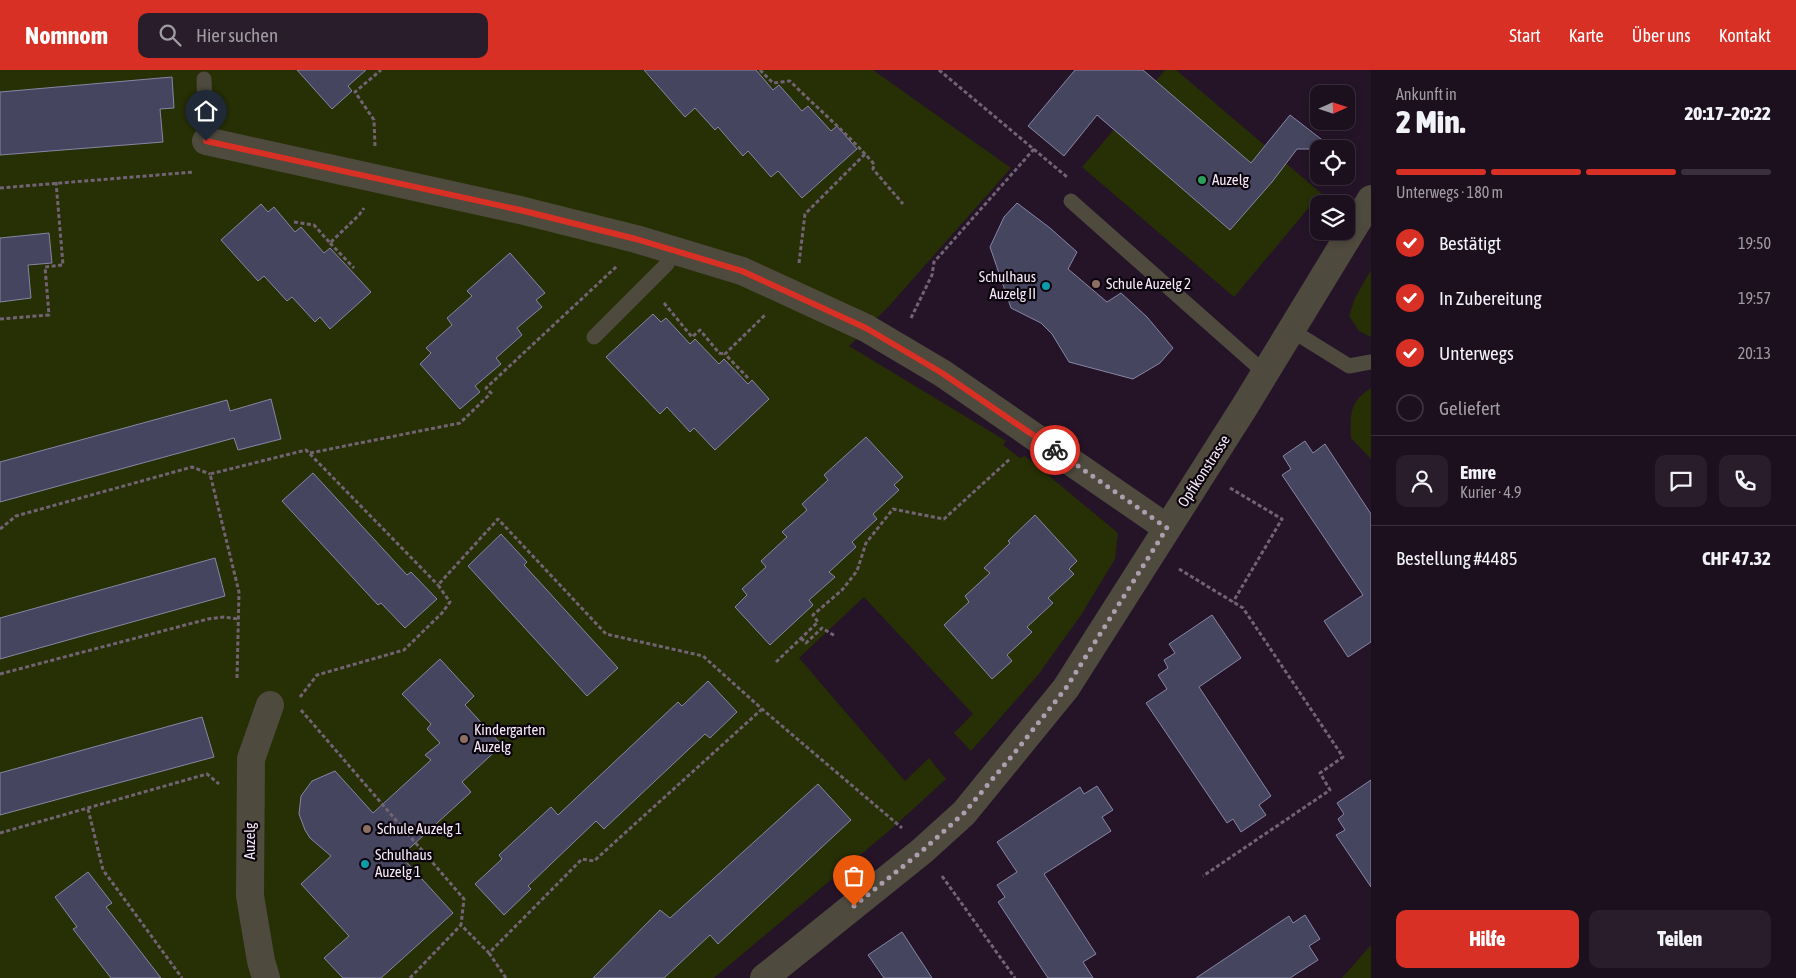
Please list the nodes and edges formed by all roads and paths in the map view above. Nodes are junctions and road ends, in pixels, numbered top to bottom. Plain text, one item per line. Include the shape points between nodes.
1 (381, 70) edge
2 (760, 70) edge
3 (939, 70) edge
4 (204, 79) dead end
5 (206, 141) joint
6 (1034, 149) junction
7 (374, 154) dead end
8 (865, 154) junction
9 (196, 172) dead end
10 (56, 182) junction
11 (0, 188) edge
12 (1371, 199) edge
13 (368, 201) dead end
14 (1071, 201) joint
15 (903, 204) dead end
16 (294, 222) dead end
17 (330, 243) junction
18 (670, 249) junction
19 (623, 260) dead end
20 (354, 268) dead end
21 (798, 272) dead end
22 (663, 302) dead end
23 (764, 318) dead end
24 (0, 319) edge
25 (907, 326) dead end
26 (1291, 330) junction
27 (594, 337) dead end
28 (726, 354) junction
29 (1371, 362) edge
30 (1265, 373) junction
31 (748, 378) dead end
32 (309, 453) junction
33 (1015, 454) dead end
34 (210, 474) junction
35 (1226, 485) dead end
36 (1167, 528) junction
37 (0, 529) edge
38 (1176, 567) dead end
39 (438, 585) junction
40 (1233, 602) junction
41 (238, 619) junction
42 (835, 636) dead end
43 (801, 638) junction
44 (776, 662) dead end
45 (0, 674) edge
46 (237, 678) dead end
47 (270, 706) dead end
48 (762, 709) junction
49 (223, 786) dead end
50 (88, 809) junction
51 (902, 828) dead end
52 (0, 833) edge
53 (939, 870) dead end
54 (1203, 876) dead end
55 (461, 925) junction
56 (489, 953) junction
57 (182, 978) edge
58 (266, 978) edge
59 (410, 978) edge
60 (506, 978) edge
61 (764, 978) edge
62 (1015, 978) edge

1 - 7 path via 355,92 374,120
2 - 8 path via 773,83 790,81
3 - 6 path
4 - 5 lane
5 - 18 street via 520,210
6 - 14 path via 1078,185
6 - 25 path via 934,262 932,275
8 - 15 path via 874,164 873,169
8 - 21 path via 805,214
9 - 10 path
10 - 11 path
10 - 24 path via 62,265 45,267 49,315
12 - 26 street, Opfikonstrasse
13 - 17 path via 359,215
14 - 30 lane
16 - 17 path via 314,225
17 - 20 path
18 - 27 lane via 667,264
18 - 36 street via 742,271 866,328 942,373
19 - 32 path via 486,388 491,393 460,423
22 - 28 path via 692,337 700,330 719,353
23 - 28 path
26 - 29 lane via 1348,366
26 - 30 street, Opfikonstrasse
28 - 31 path
30 - 36 street, Opfikonstrasse
32 - 34 path via 306,450
32 - 39 path
33 - 43 path via 944,519 893,509 866,543 857,571 842,590 813,615 818,622
34 - 37 path via 192,467 16,516
34 - 41 path via 239,592
35 - 40 path via 1282,519
36 - 61 street, Opfikonstrasse via 1066,688 964,813 910,861
38 - 40 path
39 - 48 path via 498,519 606,634 703,656
39 - 55 path via 450,602 404,650 318,675 296,704 464,899
40 - 54 path via 1243,608 1343,758 1320,773 1330,790
41 - 45 path via 208,619
41 - 46 path
42 - 43 path via 822,628 806,643
43 - 44 path
47 - 58 street, Auzelg via 251,759 250,896
48 - 51 path
48 - 56 path via 594,861 582,859
49 - 50 path via 206,774
50 - 52 path
50 - 57 path via 103,870
53 - 62 path
55 - 56 path
55 - 59 path
56 - 60 path

